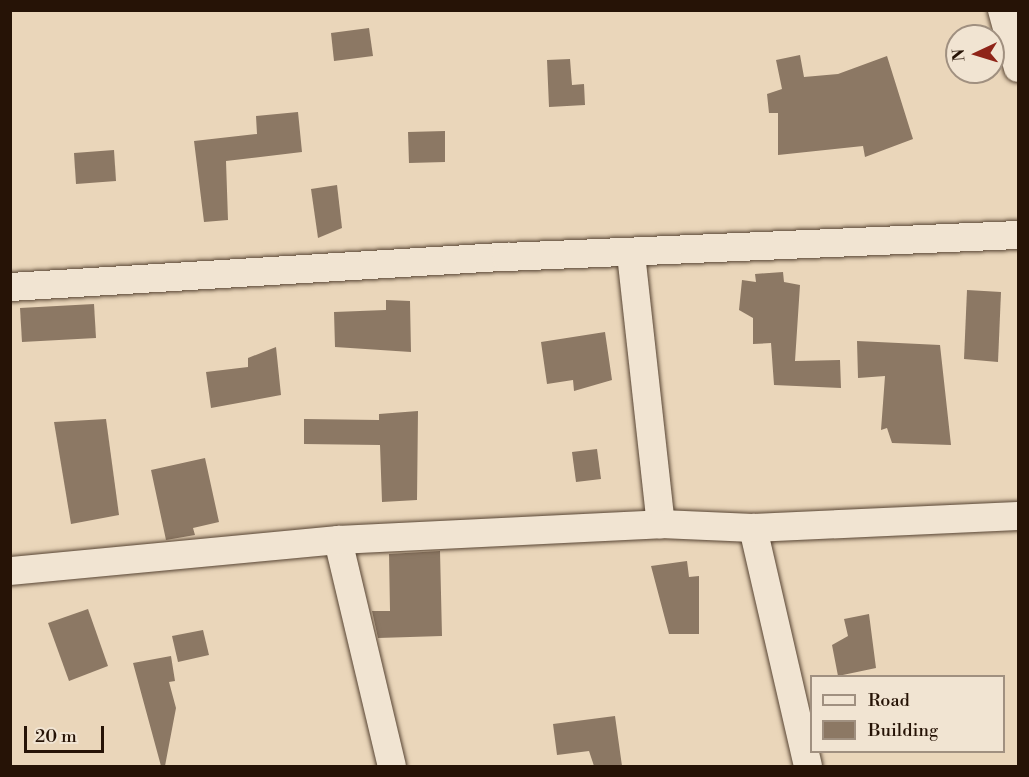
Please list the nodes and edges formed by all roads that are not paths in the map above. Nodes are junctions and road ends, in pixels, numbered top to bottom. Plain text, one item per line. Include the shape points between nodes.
1 (1002, 10) edge
2 (1018, 68) edge
3 (1018, 235) edge
4 (631, 254) junction
5 (10, 287) edge
6 (1018, 516) edge
7 (661, 524) junction
8 (753, 528) junction
9 (338, 540) junction
10 (10, 571) edge
11 (392, 766) edge
12 (808, 766) edge

1 - 2 street
3 - 4 street
4 - 5 street
4 - 7 street
6 - 8 street
7 - 8 street
7 - 9 street
8 - 12 street
9 - 10 street
9 - 11 street

